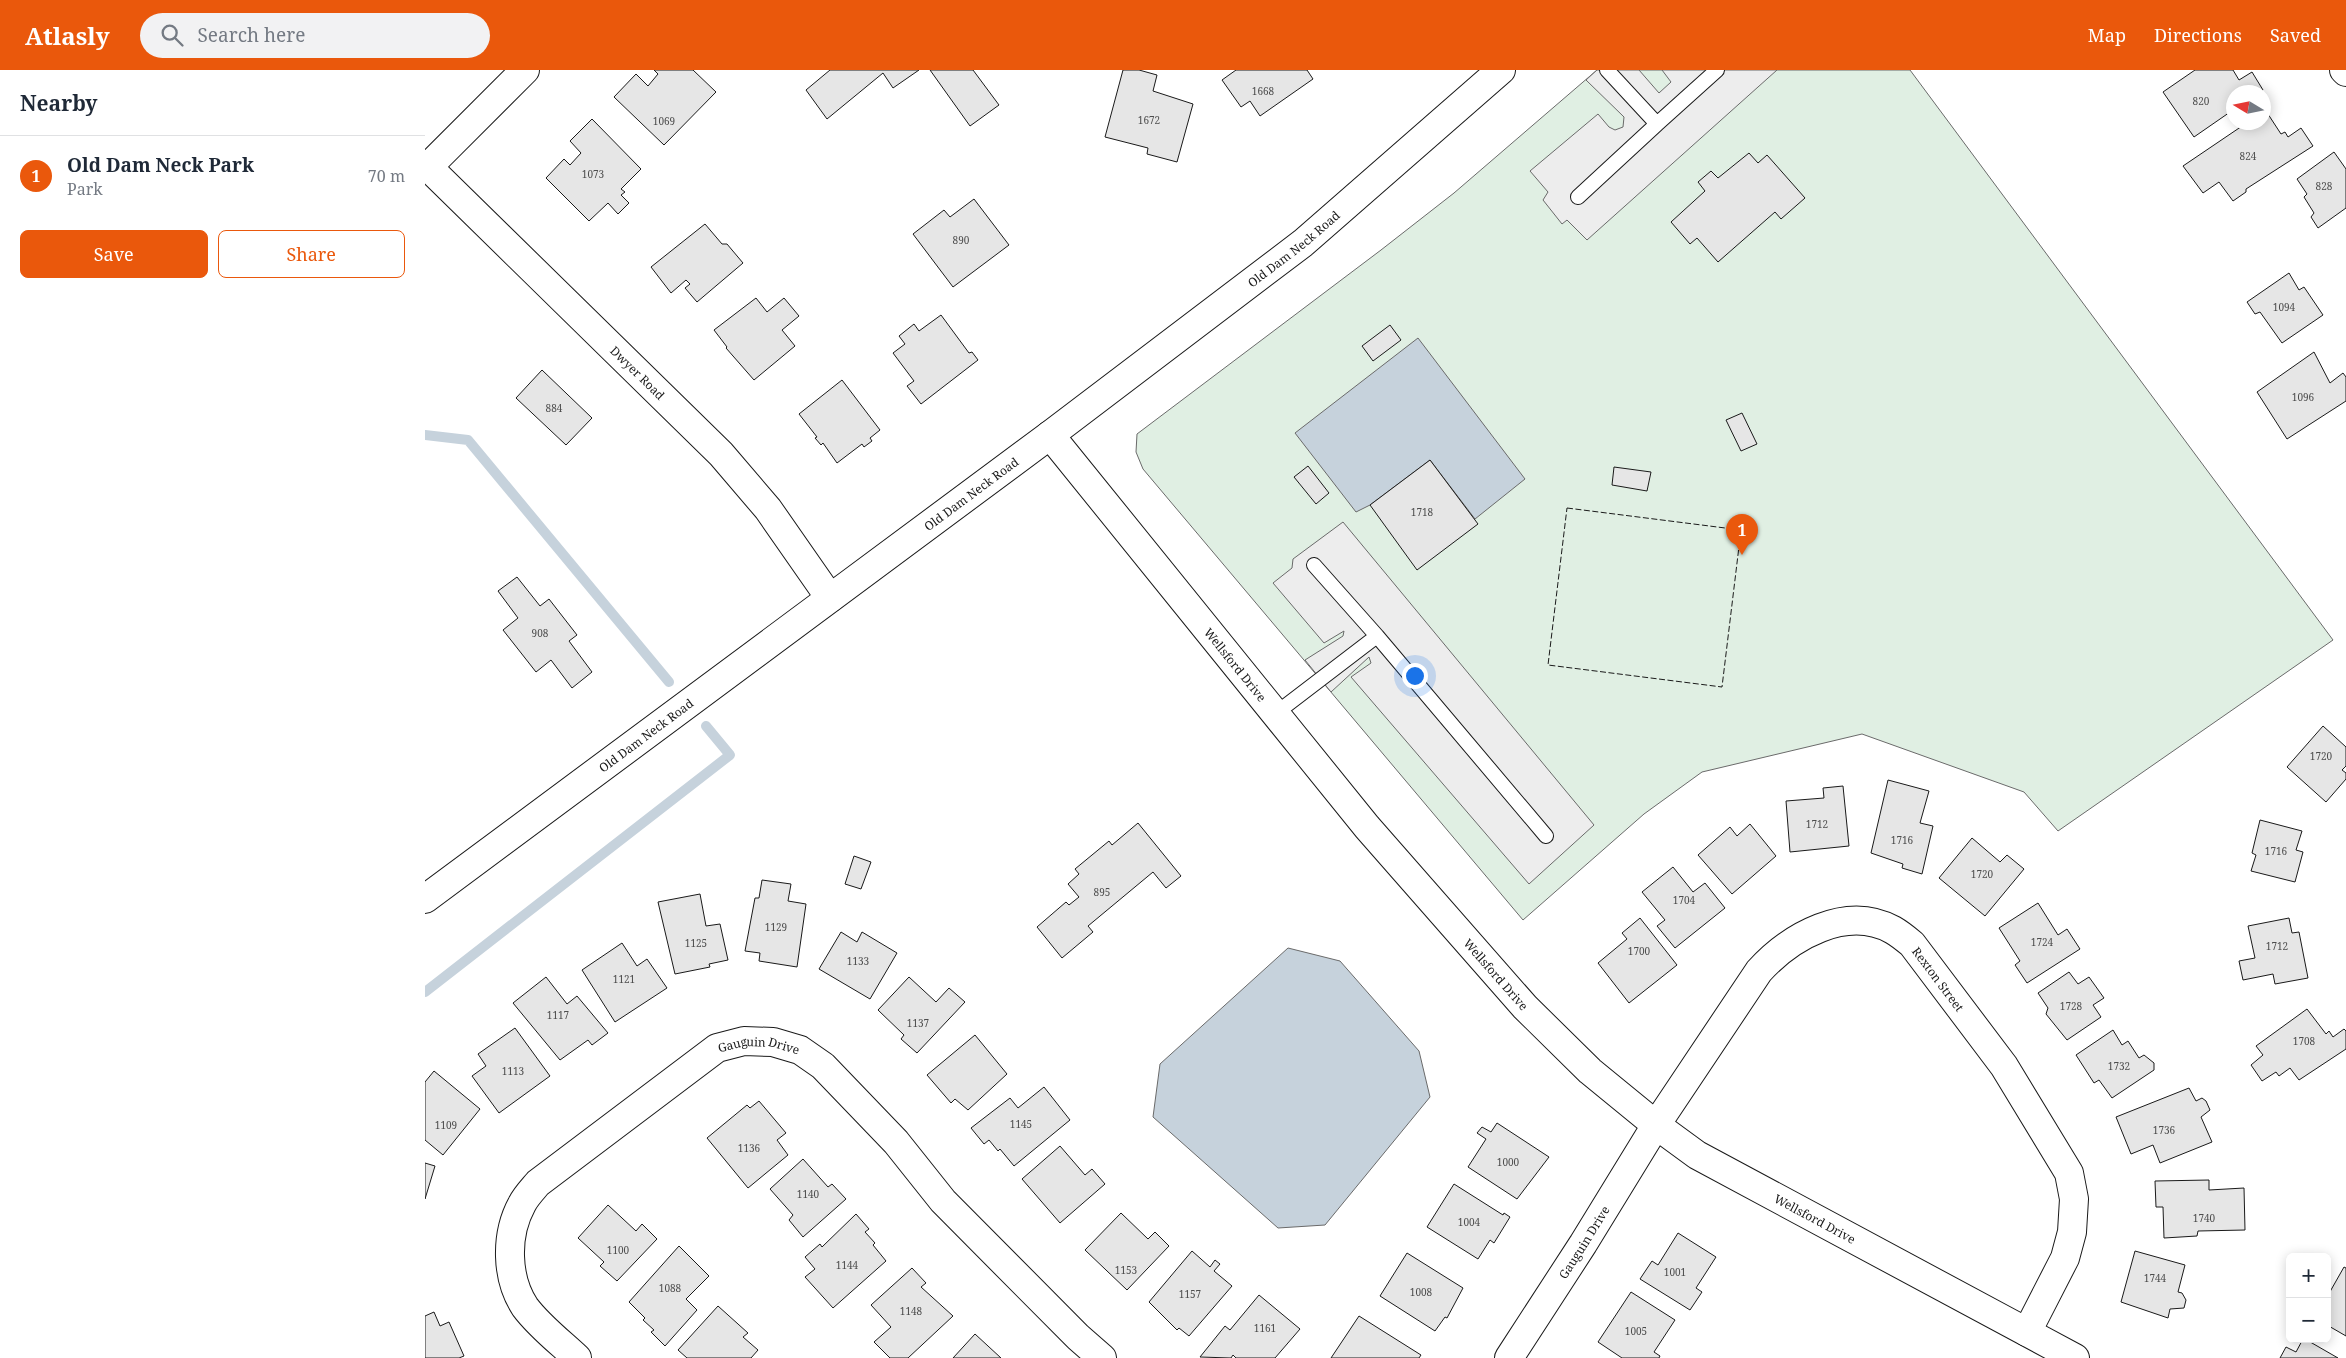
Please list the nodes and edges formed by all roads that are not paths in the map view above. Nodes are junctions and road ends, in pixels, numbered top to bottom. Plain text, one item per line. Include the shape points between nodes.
1 (525, 70) edge
2 (1501, 70) edge
3 (1607, 70) edge
4 (1717, 70) edge
5 (1657, 124) junction
6 (427, 166) edge
7 (1578, 197) dead end
8 (1050, 436) junction
9 (1314, 565) dead end
10 (830, 598) junction
11 (1377, 636) junction
12 (1275, 714) junction
13 (1546, 836) dead end
14 (425, 899) edge
15 (1656, 1125) junction
16 (2027, 1332) junction
17 (577, 1358) edge
18 (1102, 1358) edge
19 (1509, 1358) edge
20 (2075, 1358) edge

1 - 6 street
2 - 8 street, Old Dam Neck Road via 1303,243
3 - 5 lane
4 - 5 lane
5 - 7 lane
6 - 10 street, Dwyer Road via 721,454 768,509
8 - 10 street, Old Dam Neck Road
8 - 12 street, Wellsford Drive
9 - 11 lane
10 - 14 street, Old Dam Neck Road
11 - 12 lane
11 - 13 lane
12 - 15 street, Wellsford Drive via 1367,827 1525,1007 1590,1071
15 - 16 street, Wellsford Drive via 1697,1155
15 - 16 street, Rexton Street via 1759,971 1776,953 1801,935 1830,924 1863,921 1892,929 1912,944 2004,1066 2069,1173 2074,1199 2072,1232 2065,1258
15 - 19 street, Gauguin Drive
16 - 20 street, Wellsford Drive
17 - 18 street, Gauguin Drive via 525,1307 516,1288 509,1261 512,1229 522,1204 538,1182 717,1048 744,1041 773,1042 800,1050 823,1066 896,1142 943,1201 1077,1337

